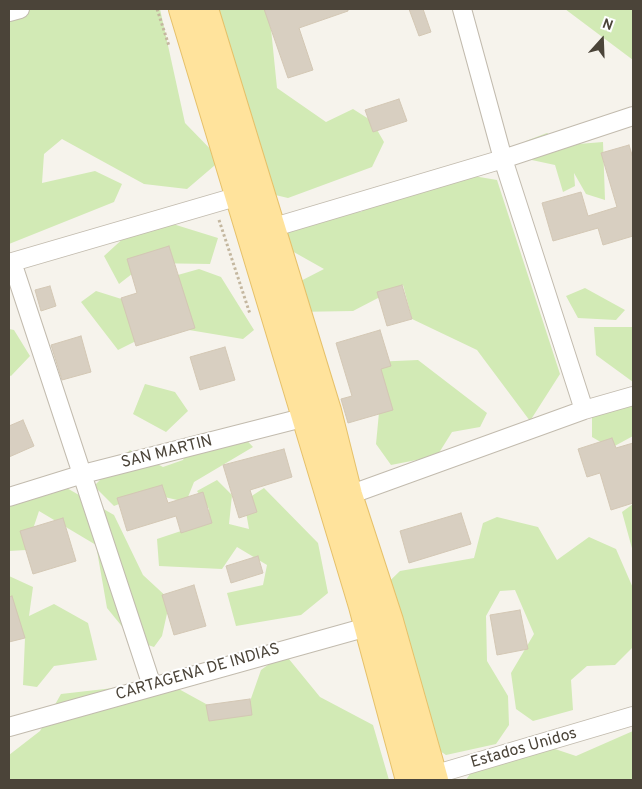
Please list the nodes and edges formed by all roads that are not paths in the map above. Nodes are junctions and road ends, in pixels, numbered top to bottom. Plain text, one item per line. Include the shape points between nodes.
1 (20, 9) edge
2 (183, 9) edge
3 (204, 9) edge
4 (462, 9) edge
5 (9, 12) edge
6 (633, 116) edge
7 (503, 159) junction
8 (239, 196) junction
9 (271, 228) junction
10 (10, 263) edge
11 (633, 396) edge
12 (584, 410) junction
13 (316, 415) junction
14 (83, 474) junction
15 (9, 497) edge
16 (340, 498) junction
17 (378, 624) junction
18 (152, 686) junction
19 (633, 716) edge
20 (9, 727) edge
21 (423, 779) edge

1 - 5 street
2 - 8 main road
3 - 9 main road
4 - 7 street
6 - 7 street
7 - 9 street
7 - 12 street
8 - 10 street
8 - 13 main road
9 - 13 main road
10 - 14 street
11 - 12 street
12 - 16 street
13 - 14 street, SAN MARTIN
13 - 16 main road
14 - 15 street, SAN MARTIN
14 - 18 street
16 - 17 main road
17 - 18 street, CARTAGENA DE INDIAS
17 - 21 main road
18 - 20 street, CARTAGENA DE INDIAS
19 - 21 street, Estados Unidos

